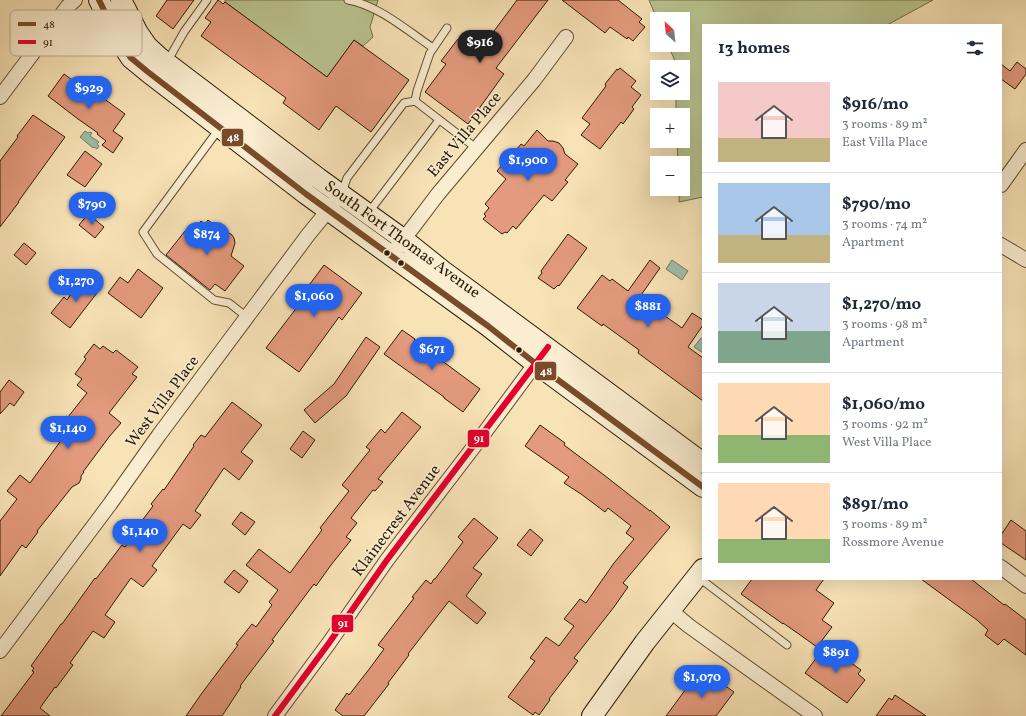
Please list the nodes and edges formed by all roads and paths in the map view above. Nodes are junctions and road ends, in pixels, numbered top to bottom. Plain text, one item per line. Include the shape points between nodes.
1 (75, 0) edge
2 (99, 0) edge
3 (121, 0) edge
4 (207, 0) edge
5 (348, 0) edge
6 (65, 10) edge
7 (104, 10) edge
8 (126, 10) edge
9 (447, 28) dead end
10 (566, 37) dead end
11 (142, 39) edge
12 (433, 48) junction
13 (31, 56) edge
14 (131, 56) edge
15 (166, 63) junction
16 (0, 97) edge
17 (415, 101) junction
18 (226, 120) junction
19 (440, 120) junction
20 (476, 148) junction
21 (1026, 150) edge
22 (1002, 184) edge
23 (335, 203) junction
24 (367, 214) junction
25 (403, 239) junction
26 (1002, 246) edge
27 (390, 255) junction
28 (1026, 260) edge
29 (248, 317) junction
30 (548, 347) junction
31 (535, 363) junction
32 (702, 462) edge
33 (702, 486) edge
34 (1002, 568) edge
35 (700, 573) edge
36 (708, 580) edge
37 (1026, 586) edge
38 (671, 611) junction
39 (787, 645) dead end
40 (0, 651) edge
41 (275, 716) edge
42 (592, 716) edge
43 (815, 716) edge

1 - 6 street
2 - 7 main road, South Fort Thomas Avenue
3 - 8 main road, South Fort Thomas Avenue
4 - 15 lane
5 - 12 lane via 380,12
9 - 12 lane
10 - 20 street, East Villa Place via 534,80
11 - 15 main road, South Fort Thomas Avenue
12 - 17 lane
13 - 16 street
14 - 18 main road, South Fort Thomas Avenue via 157,79
15 - 18 main road, South Fort Thomas Avenue
17 - 19 lane
17 - 23 lane via 404,103 347,178
18 - 23 main road, South Fort Thomas Avenue
18 - 29 lane via 143,232 157,254 208,296 229,303
19 - 20 lane
19 - 24 lane
20 - 25 street, East Villa Place
21 - 22 street
23 - 24 main road, South Fort Thomas Avenue
23 - 27 main road, South Fort Thomas Avenue
23 - 29 street, West Villa Place via 308,235
24 - 25 main road, South Fort Thomas Avenue
25 - 27 street, East Villa Place
25 - 30 main road, South Fort Thomas Avenue
26 - 28 street
27 - 31 main road, South Fort Thomas Avenue
29 - 40 street, West Villa Place
30 - 31 street, Klainecrest Avenue
30 - 32 main road, South Fort Thomas Avenue
31 - 33 main road, South Fort Thomas Avenue
31 - 41 street, Klainecrest Avenue via 387,560
34 - 37 street
35 - 38 main road
36 - 39 lane
38 - 42 main road via 645,642
38 - 43 street via 688,626

